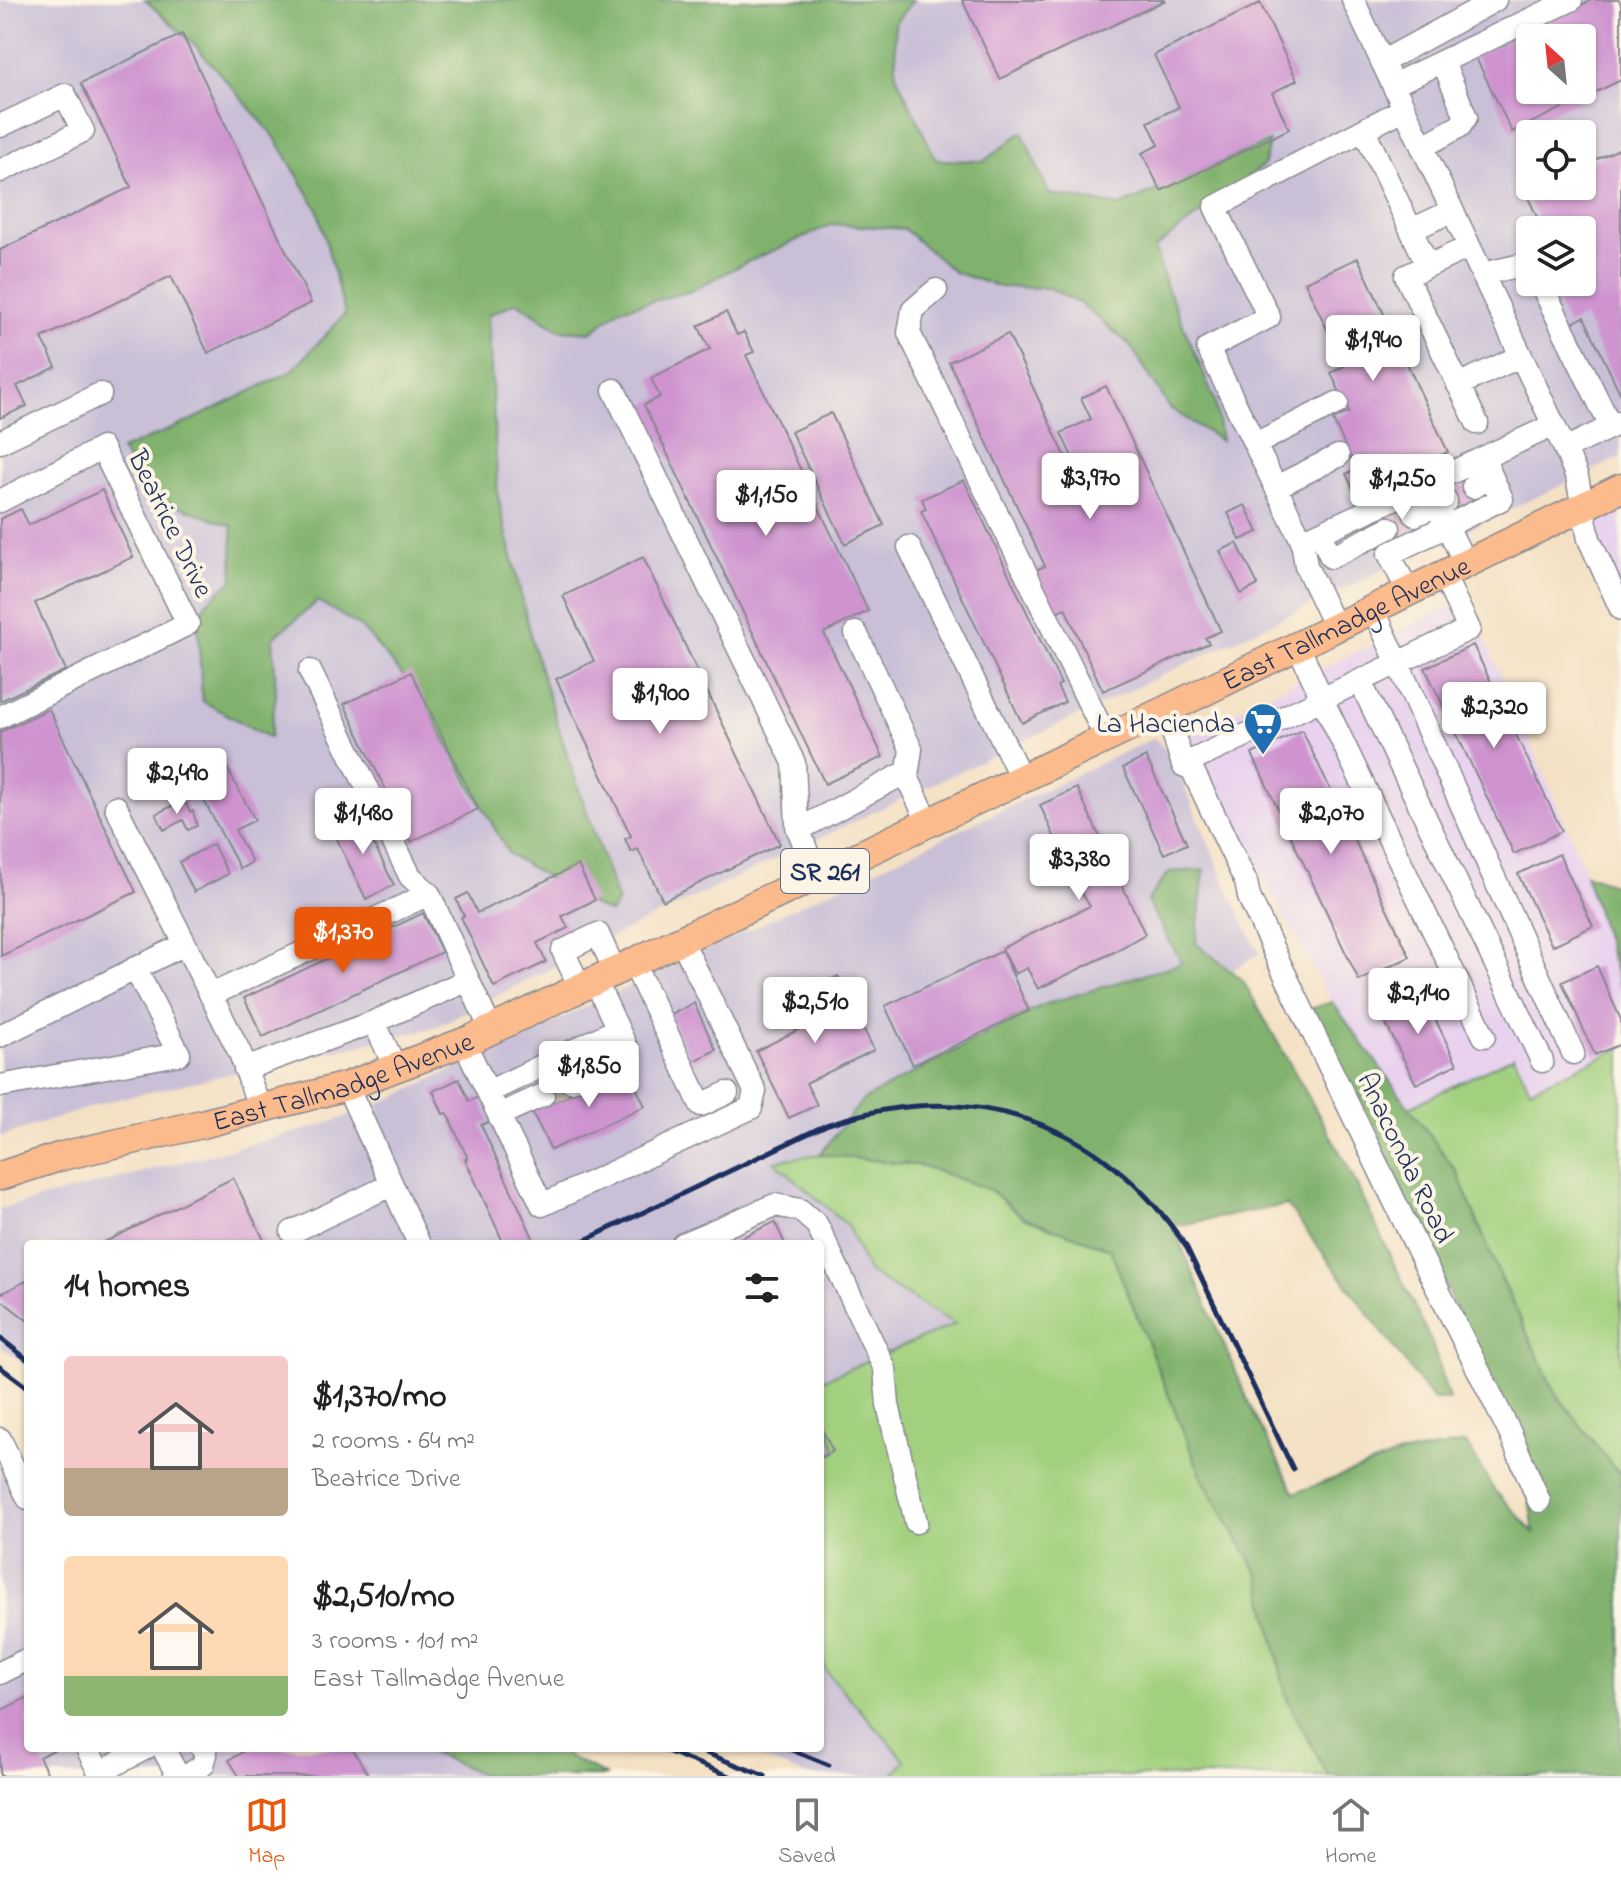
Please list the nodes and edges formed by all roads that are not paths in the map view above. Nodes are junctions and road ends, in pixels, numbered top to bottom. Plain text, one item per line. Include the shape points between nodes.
1 (1353, 0) edge
2 (1495, 0) edge
3 (1571, 0) edge
4 (1382, 62) junction
5 (1443, 62) junction
6 (1393, 85) junction
7 (1404, 109) junction
8 (0, 126) edge
9 (1364, 130) junction
10 (1422, 147) junction
11 (0, 171) edge
12 (1452, 211) junction
13 (1411, 230) junction
14 (1469, 247) junction
15 (1428, 266) junction
16 (1516, 266) edge
17 (1482, 274) junction
18 (936, 290) dead end
19 (1547, 296) edge
20 (1521, 356) junction
21 (1458, 385) junction
22 (614, 390) dead end
23 (100, 394) dead end
24 (1337, 403) dead end
25 (1477, 423) dead end
26 (1554, 425) junction
27 (1616, 425) edge
28 (0, 442) edge
29 (1255, 444) junction
30 (1565, 449) junction
31 (1338, 456) dead end
32 (1483, 474) junction
33 (1425, 484) junction
34 (1276, 487) junction
35 (1621, 488) edge
36 (0, 501) edge
37 (1441, 503) junction
38 (1581, 506) junction
39 (1368, 511) junction
40 (1415, 515) dead end
41 (1447, 526) junction
42 (1384, 531) junction
43 (1311, 537) junction
44 (909, 547) dead end
45 (1389, 554) junction
46 (1454, 568) junction
47 (1408, 591) junction
48 (1373, 608) junction
49 (1621, 609) edge
50 (1335, 627) junction
51 (856, 633) dead end
52 (1298, 645) junction
53 (1399, 663) junction
54 (310, 671) dead end
55 (1360, 681) junction
56 (1322, 699) junction
57 (1166, 710) junction
58 (0, 717) edge
59 (1106, 738) junction
60 (1183, 765) junction
61 (907, 777) junction
62 (1021, 778) junction
63 (116, 807) dead end
64 (928, 822) junction
65 (798, 830) junction
66 (816, 875) junction
67 (429, 894) junction
68 (681, 939) junction
69 (185, 944) junction
70 (135, 968) junction
71 (606, 975) junction
72 (468, 980) junction
73 (211, 995) junction
74 (374, 1022) junction
75 (618, 1029) junction
76 (491, 1030) junction
77 (0, 1036) edge
78 (1484, 1036) dead end
79 (464, 1042) junction
80 (1573, 1053) dead end
81 (1542, 1061) dead end
82 (245, 1069) junction
83 (396, 1069) junction
84 (571, 1081) tunnel mouth
85 (0, 1086) edge
86 (347, 1086) junction
87 (488, 1092) junction
88 (727, 1093) dead end
89 (543, 1095) tunnel mouth
90 (260, 1109) junction
91 (499, 1115) junction
92 (0, 1176) edge
93 (391, 1185) junction
94 (292, 1232) dead end
95 (417, 1240) edge
96 (692, 1240) edge
97 (0, 1439) edge
98 (24, 1490) edge
99 (1539, 1501) dead end
100 (916, 1522) dead end
101 (24, 1661) edge
102 (0, 1673) edge
103 (89, 1752) edge
104 (139, 1752) edge
105 (165, 1752) edge
106 (205, 1752) edge
107 (100, 1774) edge
108 (178, 1776) edge
109 (187, 1776) edge

1 - 4 street
2 - 4 street
3 - 5 street
4 - 6 street
5 - 6 street
5 - 10 street via 1466,117 1460,126
6 - 7 street
7 - 9 street
7 - 10 street
8 - 11 street via 65,95 83,131
9 - 13 street
9 - 29 street via 1215,207 1269,317 1208,348
10 - 12 street
12 - 13 street
12 - 14 street
13 - 15 street
14 - 15 street
14 - 17 street
15 - 21 street via 1406,276
16 - 17 street
17 - 20 street
18 - 59 street via 913,310 909,333
19 - 27 street
20 - 21 street
20 - 26 street
21 - 25 street
22 - 65 street via 794,763
23 - 28 street
24 - 29 street
26 - 30 street
26 - 32 street
27 - 30 street
29 - 34 street
30 - 38 street
31 - 34 street
32 - 33 street
32 - 41 street via 1502,499
33 - 37 street
33 - 39 street
34 - 43 street
35 - 38 main road, East Tallmadge Avenue / SR 261
36 - 58 street, Beatrice Drive via 102,448 188,624
37 - 40 street
37 - 41 street
38 - 46 main road, East Tallmadge Avenue / SR 261
38 - 49 street via 1589,539
39 - 42 street
39 - 43 street
41 - 45 street
41 - 46 street
42 - 43 street via 1331,557
42 - 45 street
43 - 50 street via 1306,566
44 - 62 street
45 - 47 street
46 - 47 main road, East Tallmadge Avenue / SR 261
46 - 53 street via 1469,629
47 - 48 main road, East Tallmadge Avenue / SR 261
48 - 50 main road, East Tallmadge Avenue / SR 261
48 - 53 street
50 - 52 main road, East Tallmadge Avenue / SR 261
51 - 61 street via 911,749
52 - 56 street
52 - 57 main road, East Tallmadge Avenue / SR 261
53 - 55 street
53 - 80 street
54 - 67 street via 410,876
55 - 56 street
55 - 81 street
56 - 60 street
56 - 78 street
57 - 59 main road, East Tallmadge Avenue / SR 261
57 - 60 street, Anaconda Road
59 - 62 main road, East Tallmadge Avenue / SR 261
60 - 99 street, Anaconda Road via 1192,769 1278,960
61 - 64 street
61 - 65 street via 899,776
62 - 64 main road, East Tallmadge Avenue / SR 261
63 - 69 street
64 - 66 main road, East Tallmadge Avenue / SR 261
65 - 66 street
66 - 68 main road, East Tallmadge Avenue / SR 261
67 - 72 street
67 - 73 street
68 - 71 main road, East Tallmadge Avenue / SR 261
68 - 91 street via 755,1091 751,1108 542,1205
69 - 70 street
69 - 73 street
70 - 77 street
70 - 85 street via 179,1054
71 - 75 street
71 - 76 main road, East Tallmadge Avenue / SR 261
71 - 88 street via 701,1105
72 - 74 street
72 - 76 street
73 - 82 street
74 - 82 street
74 - 83 street
75 - 84 street via 629,1053
75 - 87 street
76 - 79 main road, East Tallmadge Avenue / SR 261
79 - 83 main road, East Tallmadge Avenue / SR 261
79 - 87 street
82 - 90 street
83 - 86 main road, East Tallmadge Avenue / SR 261
86 - 90 main road, East Tallmadge Avenue / SR 261
86 - 93 street
87 - 91 street
89 - 91 street
90 - 92 main road, East Tallmadge Avenue / SR 261
93 - 94 street
93 - 95 street
96 - 100 street via 775,1205 800,1210 817,1225 885,1369 888,1405
97 - 98 street
101 - 102 street
103 - 107 street
104 - 107 street
105 - 108 street
106 - 109 street via 203,1765

